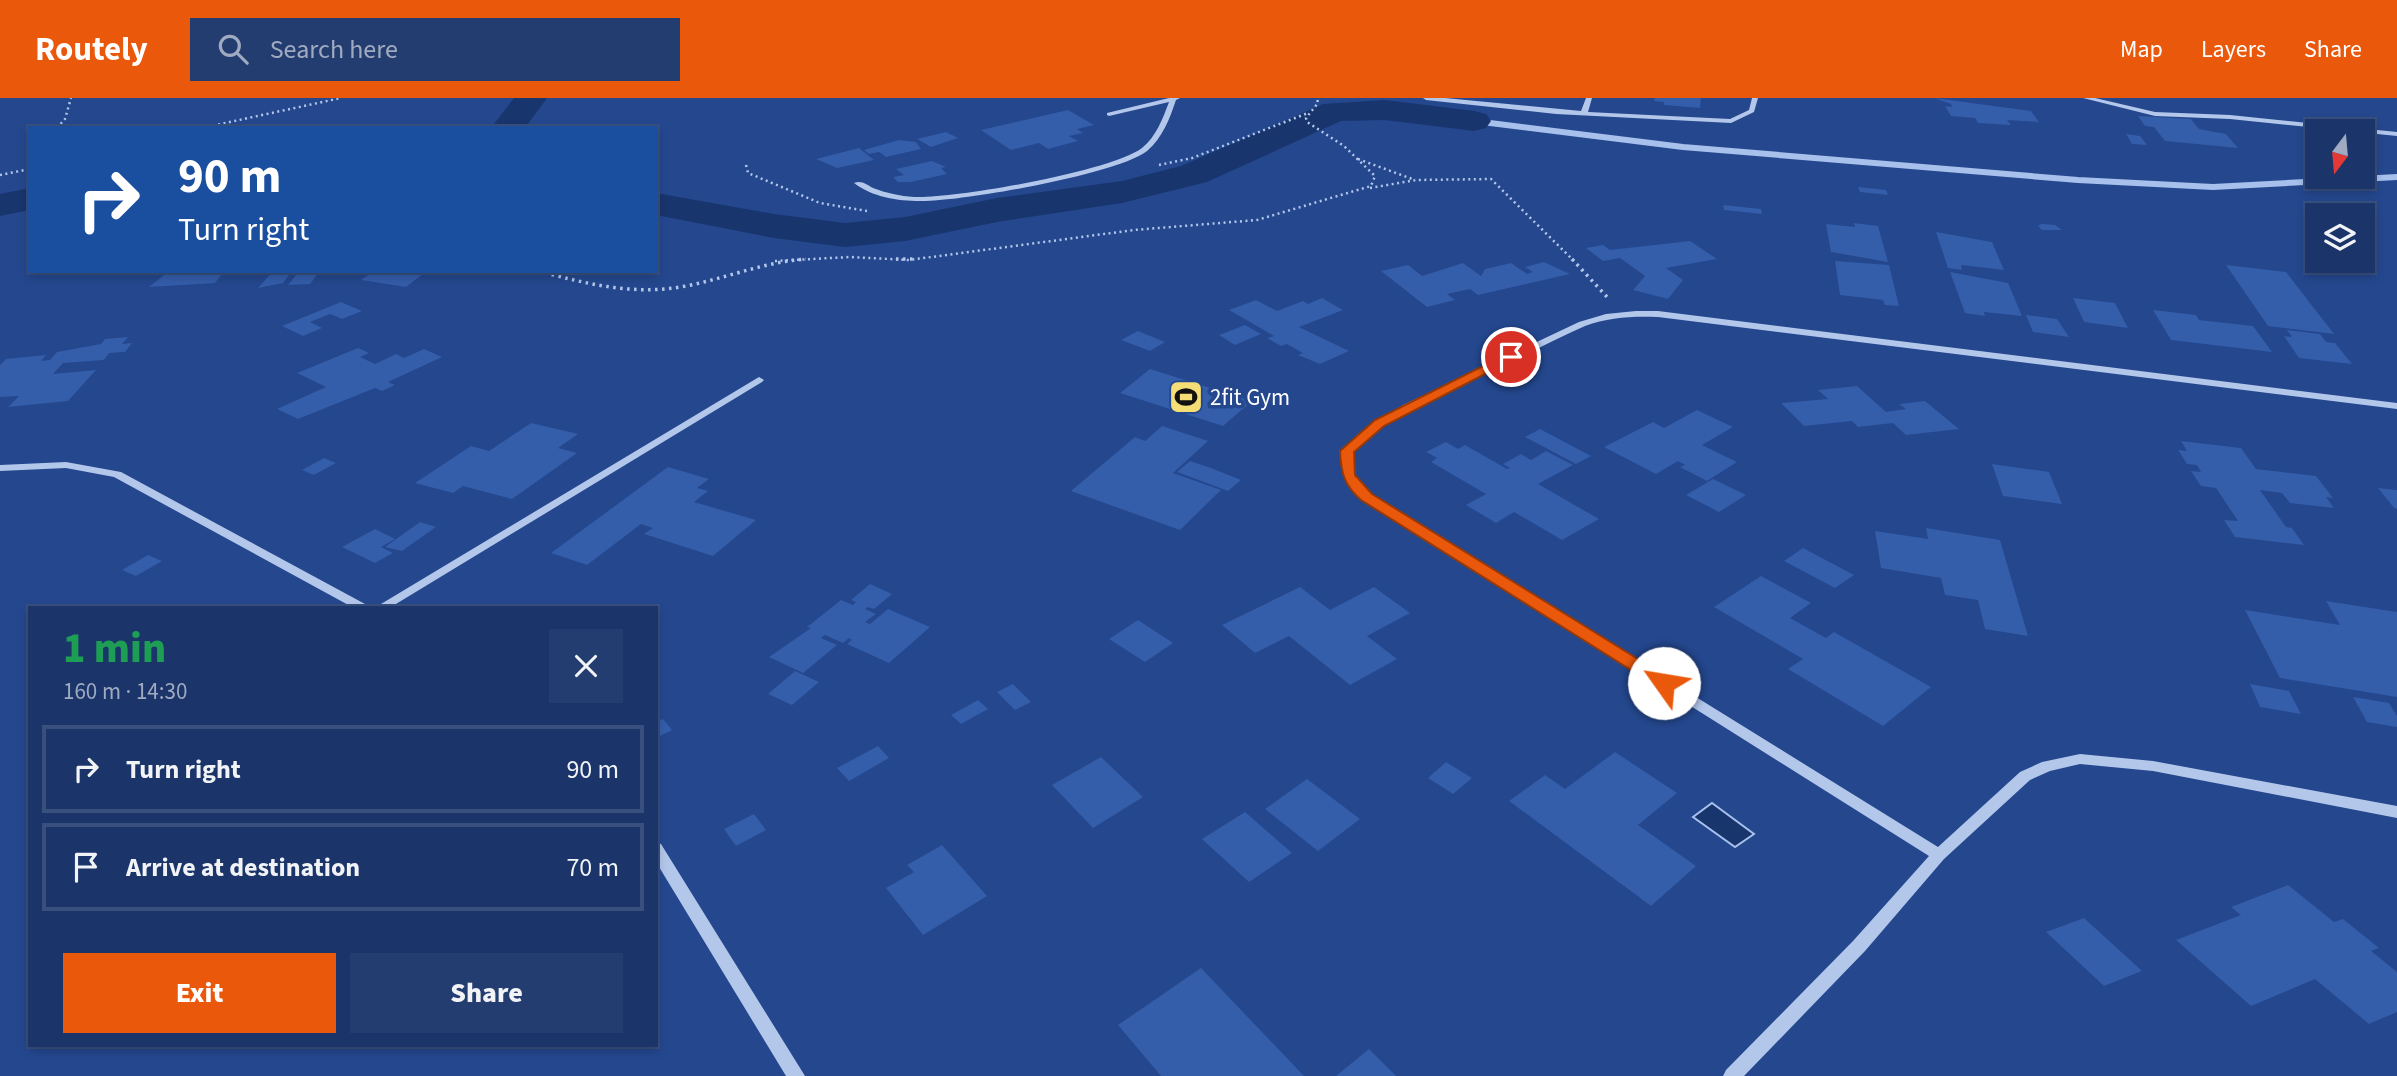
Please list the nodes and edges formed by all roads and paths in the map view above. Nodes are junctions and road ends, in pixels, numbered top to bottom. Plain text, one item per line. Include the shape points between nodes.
1 (71, 98) edge
2 (341, 98) edge
3 (1317, 98) edge
4 (1426, 98) edge
5 (1589, 98) edge
6 (1755, 98) edge
7 (2086, 98) edge
8 (1175, 99) edge
9 (1584, 113) junction
10 (1109, 114) dead end
11 (59, 126) edge
12 (211, 126) edge
13 (2397, 134) edge
14 (1357, 159) junction
15 (28, 169) edge
16 (0, 175) edge
17 (1416, 180) junction
18 (858, 183) dead end
19 (1365, 189) junction
20 (546, 273) edge
21 (1616, 315) junction
22 (759, 380) dead end
23 (2397, 406) edge
24 (0, 468) edge
25 (359, 606) edge
26 (384, 606) edge
27 (2397, 812) edge
28 (658, 851) edge
29 (1939, 855) junction
30 (796, 1076) edge
31 (1732, 1076) edge

1 - 11 path
2 - 12 path
3 - 14 path via 1307,122
4 - 9 street
5 - 9 street
6 - 9 street via 1752,111 1731,121
7 - 13 street via 2155,114
8 - 10 street
8 - 18 street via 1167,121 1143,151 1082,172 929,199 879,195
14 - 17 path
14 - 19 path via 1375,176
15 - 16 path
17 - 19 path
17 - 21 path via 1491,179 1605,292
19 - 20 path via 1257,220 1134,230 909,260 775,261 662,290 606,289
21 - 23 street via 1671,315
21 - 29 street via 1549,340 1380,423 1347,451 1348,475 1354,486
22 - 26 street
24 - 25 street via 66,465 117,474
27 - 29 street via 2153,766 2080,759 2025,776
28 - 30 street
29 - 31 street via 1859,946

